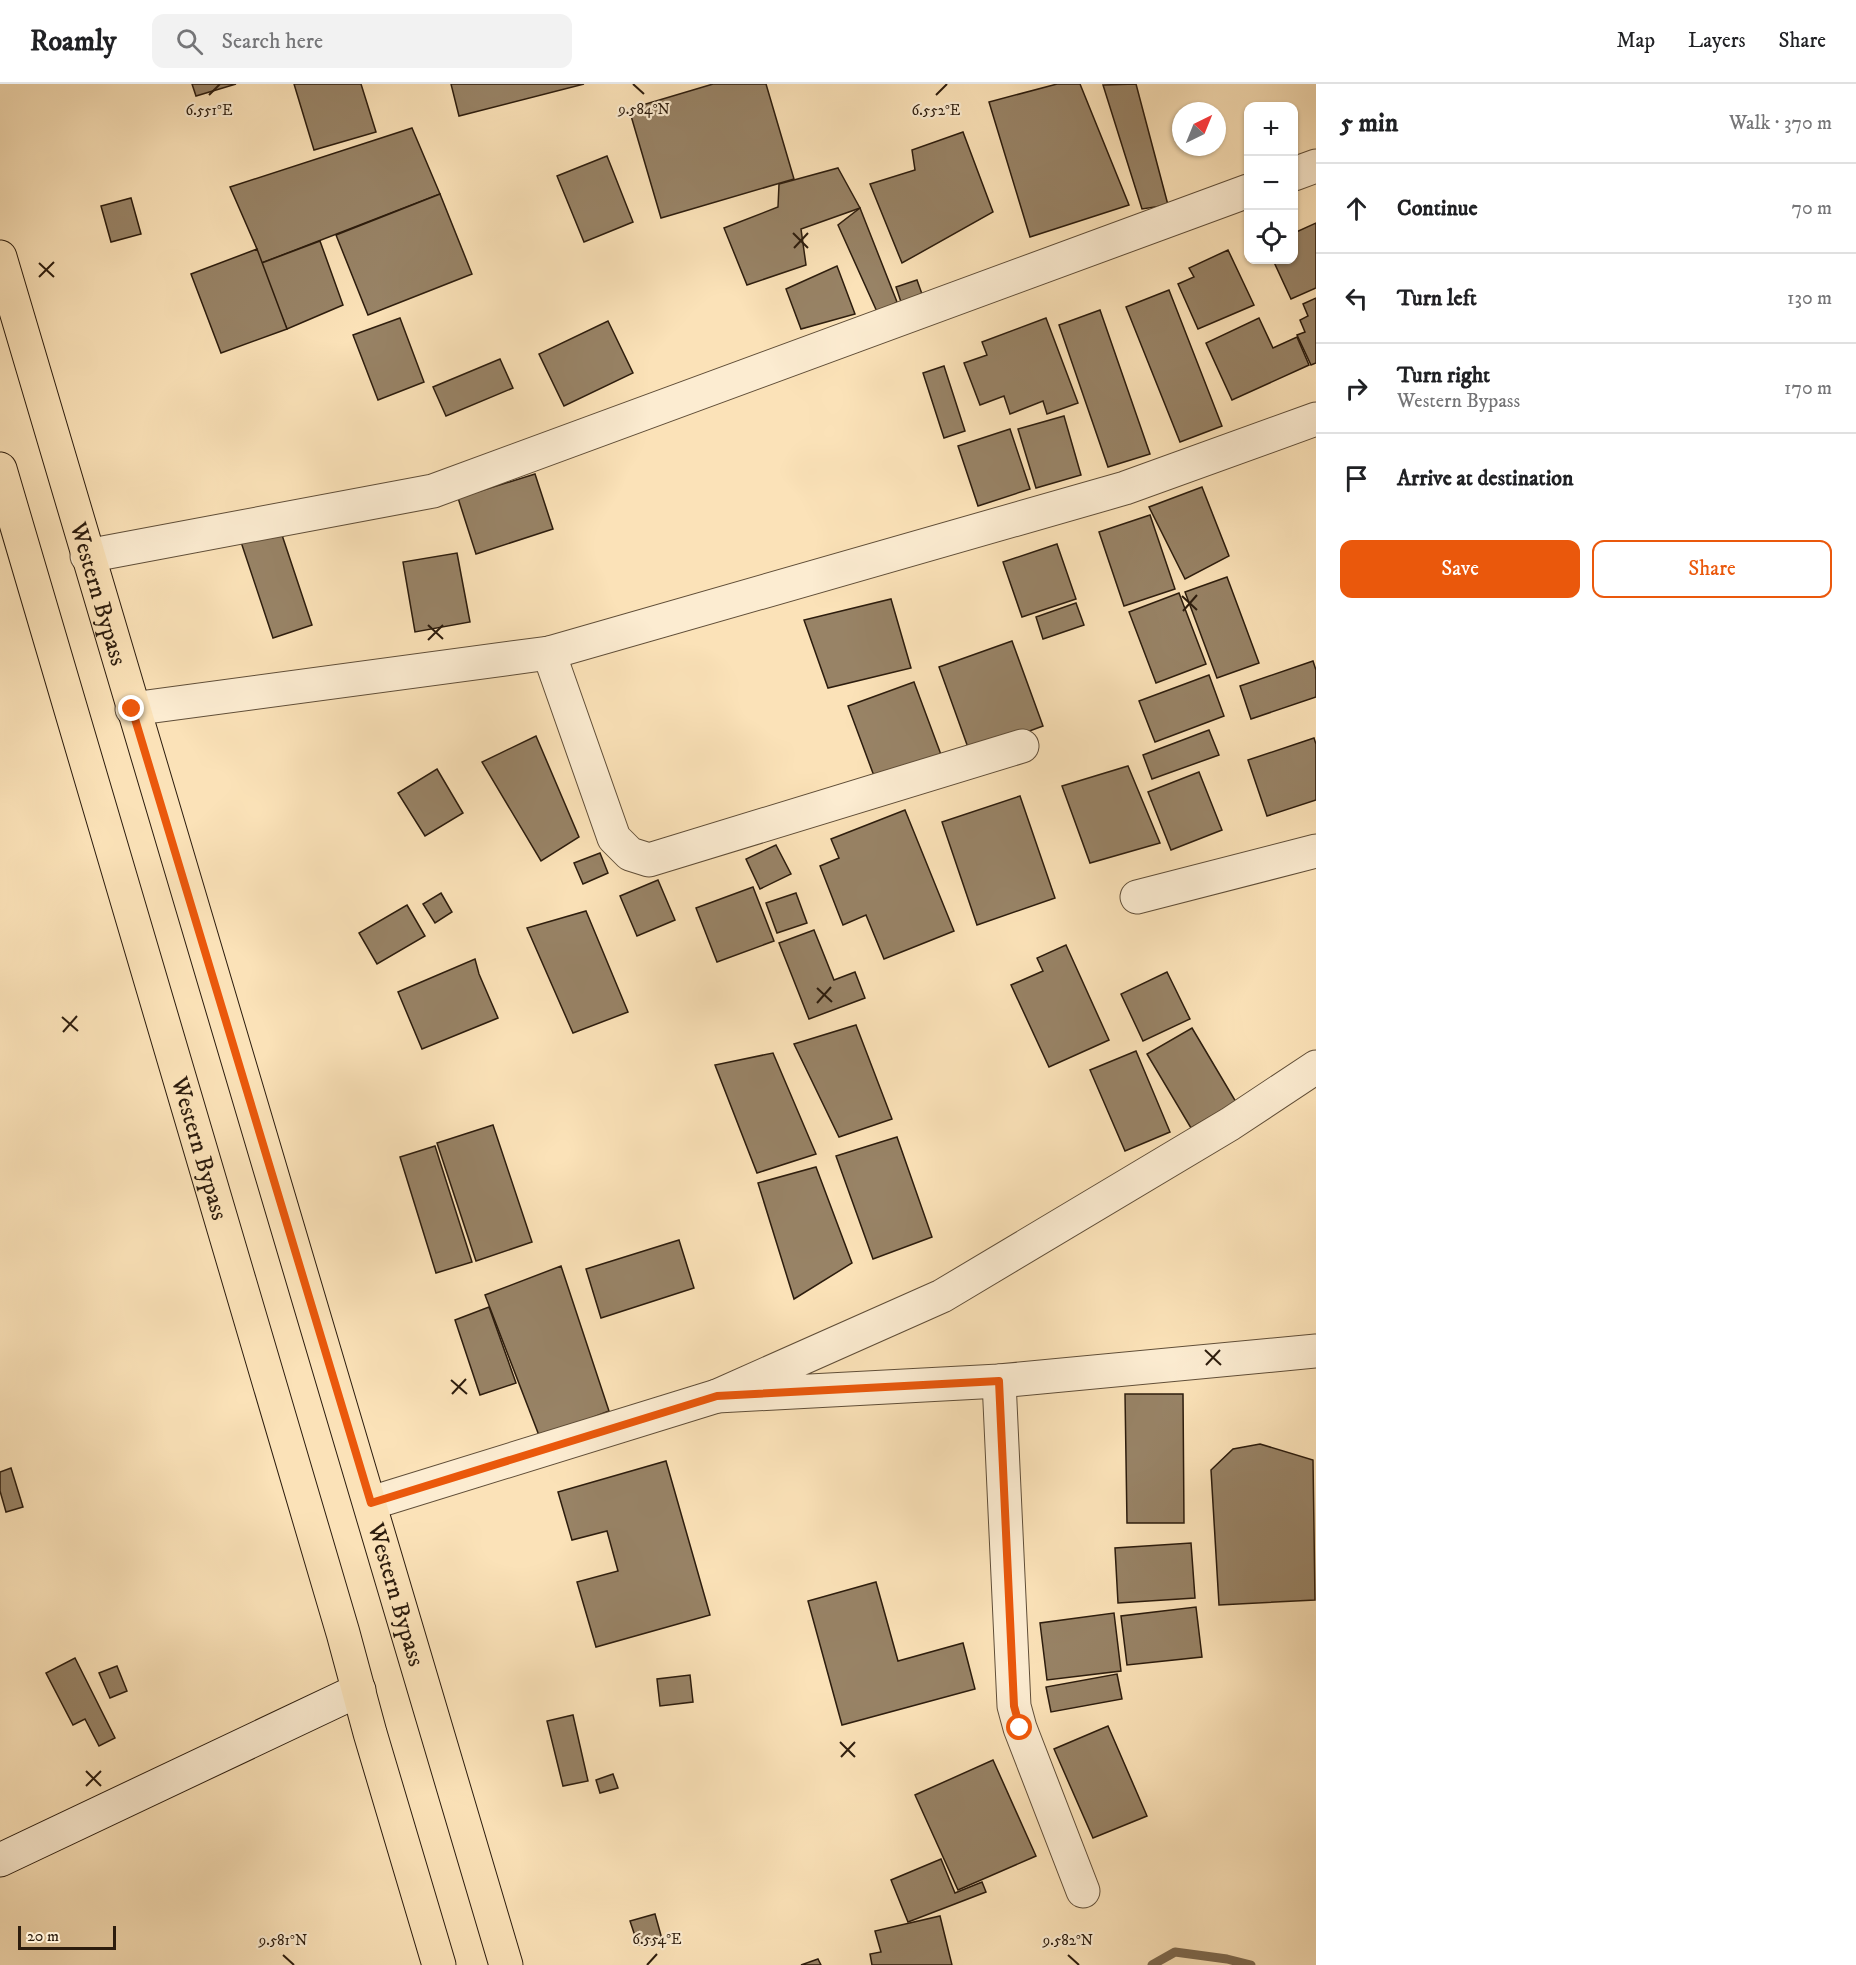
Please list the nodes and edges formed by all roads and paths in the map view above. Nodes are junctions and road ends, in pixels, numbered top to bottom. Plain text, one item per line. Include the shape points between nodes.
1 (1316, 166) edge
2 (1298, 172) edge
3 (1244, 192) edge
4 (0, 257) edge
5 (1316, 419) edge
6 (0, 469) edge
7 (87, 556) junction
8 (549, 653) junction
9 (132, 709) junction
10 (1022, 746) dead end
11 (1316, 851) edge
12 (1137, 897) dead end
13 (1316, 1067) edge
14 (1316, 1350) edge
15 (999, 1381) junction
16 (717, 1396) junction
17 (371, 1503) junction
18 (359, 1690) junction
19 (0, 1860) edge
20 (1083, 1891) dead end
21 (439, 1965) edge
22 (506, 1965) edge

1 - 2 street
3 - 7 street via 433,491
4 - 7 main road, Western Bypass
5 - 8 street via 1125,488
6 - 18 main road, Western Bypass
7 - 9 main road, Western Bypass
8 - 9 street
8 - 10 street via 614,838 630,854 649,860
9 - 17 main road, Western Bypass
11 - 12 street
13 - 16 street via 1230,1124 942,1296
14 - 15 street
15 - 16 street
15 - 20 street via 1014,1706
16 - 17 street
17 - 22 main road, Western Bypass
18 - 19 street
18 - 21 main road, Western Bypass

